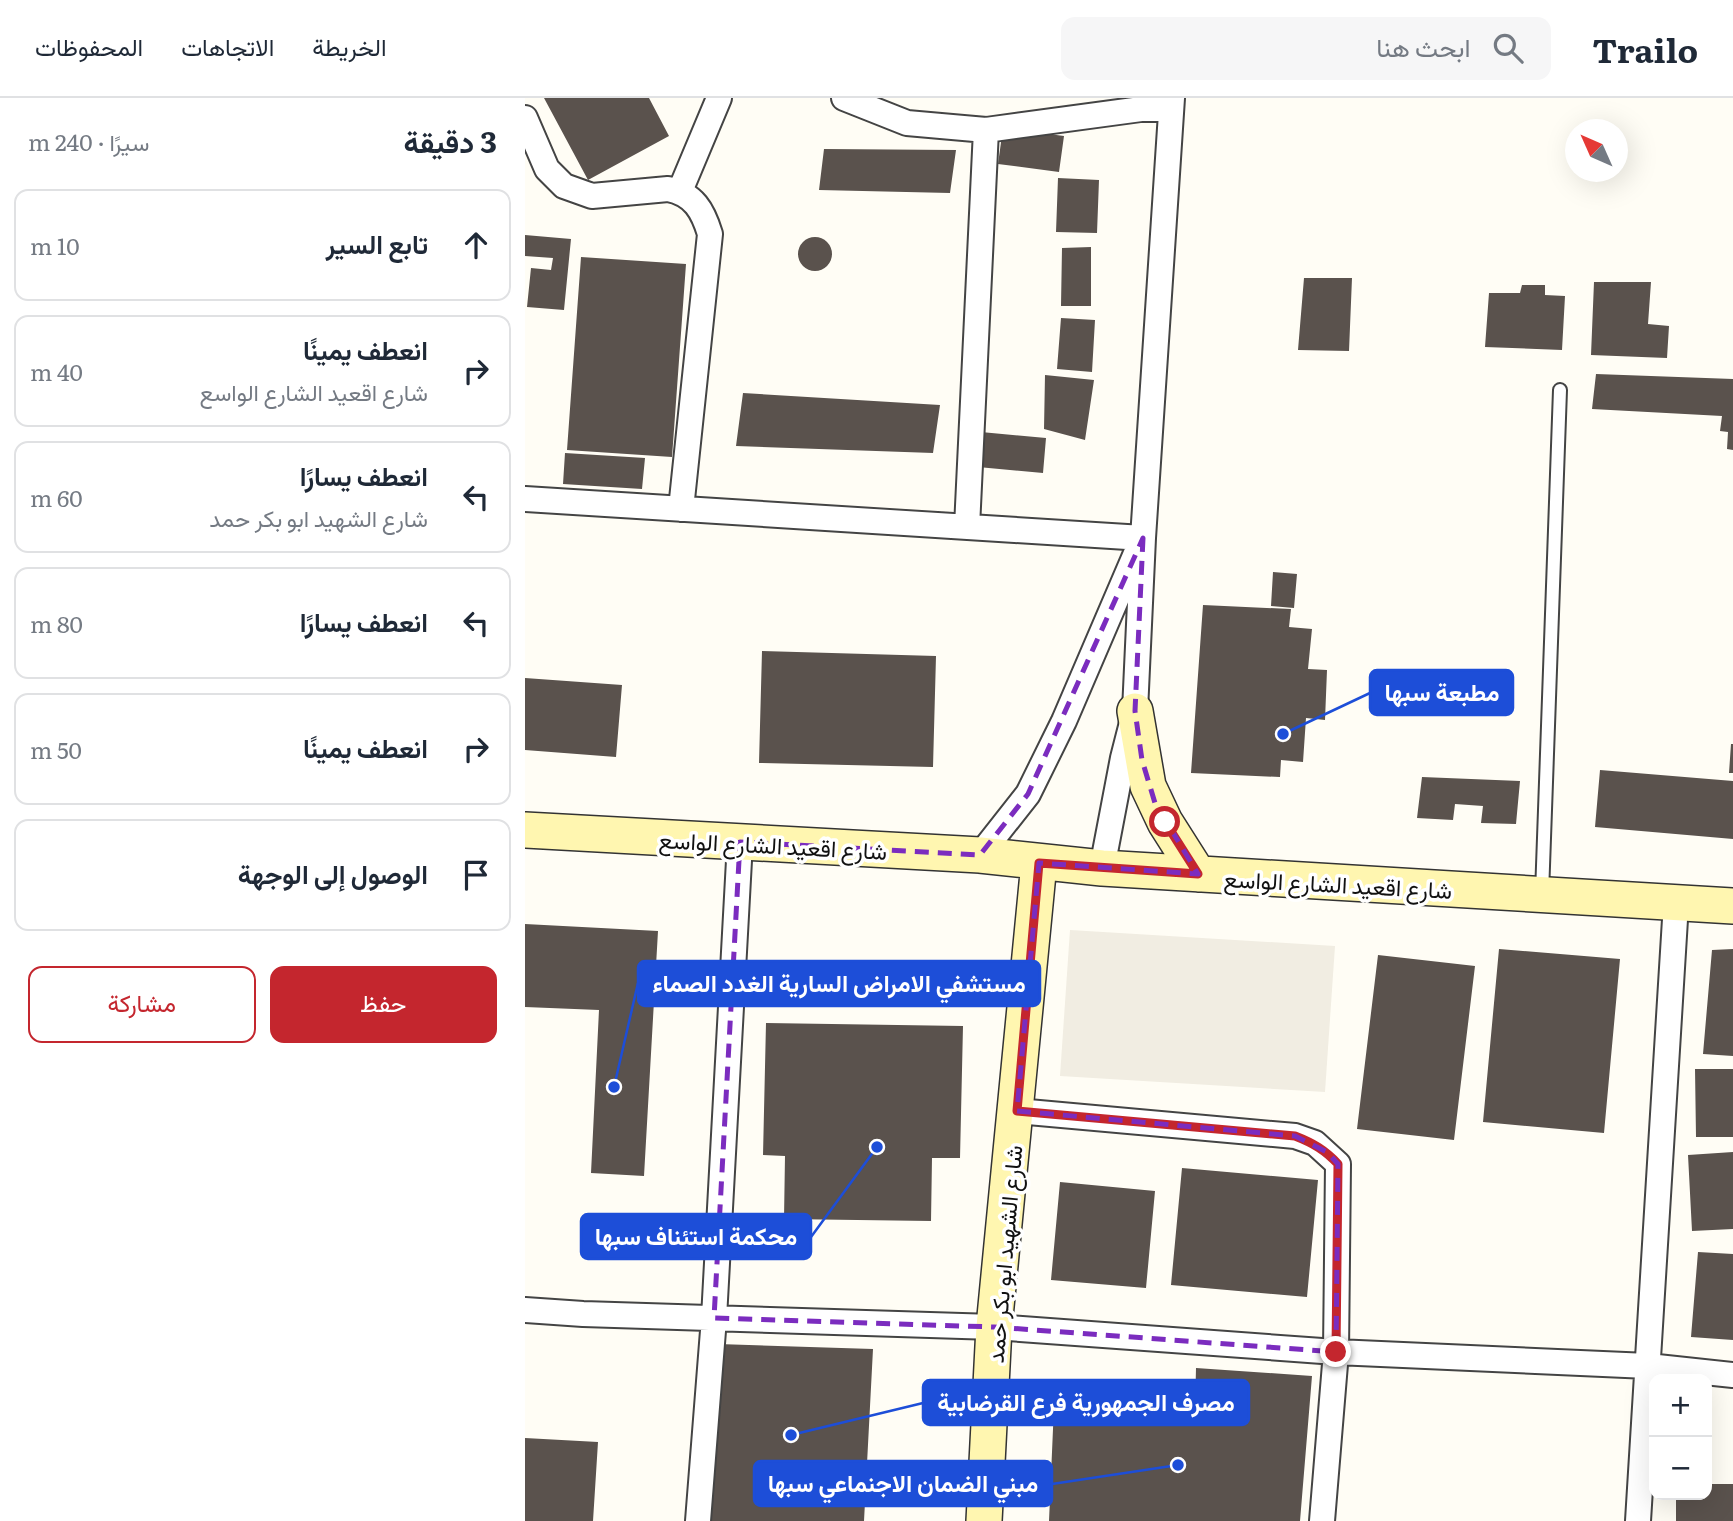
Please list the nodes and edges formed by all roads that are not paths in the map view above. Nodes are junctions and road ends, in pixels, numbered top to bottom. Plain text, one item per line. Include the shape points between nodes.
1 (719, 98) edge
2 (844, 98) edge
3 (1140, 103) edge
4 (1172, 104) edge
5 (525, 118) edge
6 (986, 130) junction
7 (680, 191) junction
8 (1560, 390) dead end
9 (525, 499) edge
10 (681, 509) junction
11 (967, 527) junction
12 (1143, 538) junction
13 (1135, 711) junction
14 (525, 830) edge
15 (740, 842) junction
16 (980, 855) junction
17 (1039, 863) junction
18 (1102, 868) junction
19 (1198, 874) junction
20 (1542, 894) junction
21 (1676, 903) junction
22 (1733, 906) edge
23 (1017, 1111) junction
24 (525, 1310) edge
25 (714, 1318) junction
26 (994, 1327) junction
27 (1336, 1352) junction
28 (1648, 1366) junction
29 (1733, 1375) edge
30 (698, 1521) edge
31 (984, 1521) edge
32 (1322, 1521) edge
33 (1638, 1521) edge

1 - 7 street
2 - 6 street via 907,123
3 - 4 street
3 - 6 street
4 - 12 street
5 - 7 street via 547,169 564,186 592,196
6 - 11 street
7 - 10 street via 693,199 711,234
8 - 20 lane
9 - 10 street
10 - 11 street
11 - 12 street
12 - 13 street
12 - 16 street via 1028,794
13 - 18 street
13 - 19 street via 1148,786
14 - 15 street, شارع اقعيد الشارع الواسع
15 - 16 street, شارع اقعيد الشارع الواسع
15 - 25 street
16 - 17 street, شارع اقعيد الشارع الواسع
17 - 18 street, شارع اقعيد الشارع الواسع
17 - 23 street, شارع الشهيد ابو بكر حمد
18 - 19 street, شارع اقعيد الشارع الواسع
19 - 20 street, شارع اقعيد الشارع الواسع
20 - 21 street, شارع اقعيد الشارع الواسع
21 - 22 street, شارع اقعيد الشارع الواسع
21 - 28 street
23 - 26 street, شارع الشهيد ابو بكر حمد
23 - 27 street via 1295,1136 1327,1152 1338,1164
24 - 25 street
25 - 26 street
25 - 30 street
26 - 27 street
26 - 31 street, شارع الشهيد ابو بكر حمد
27 - 28 street
27 - 32 street
28 - 29 street
28 - 33 street

